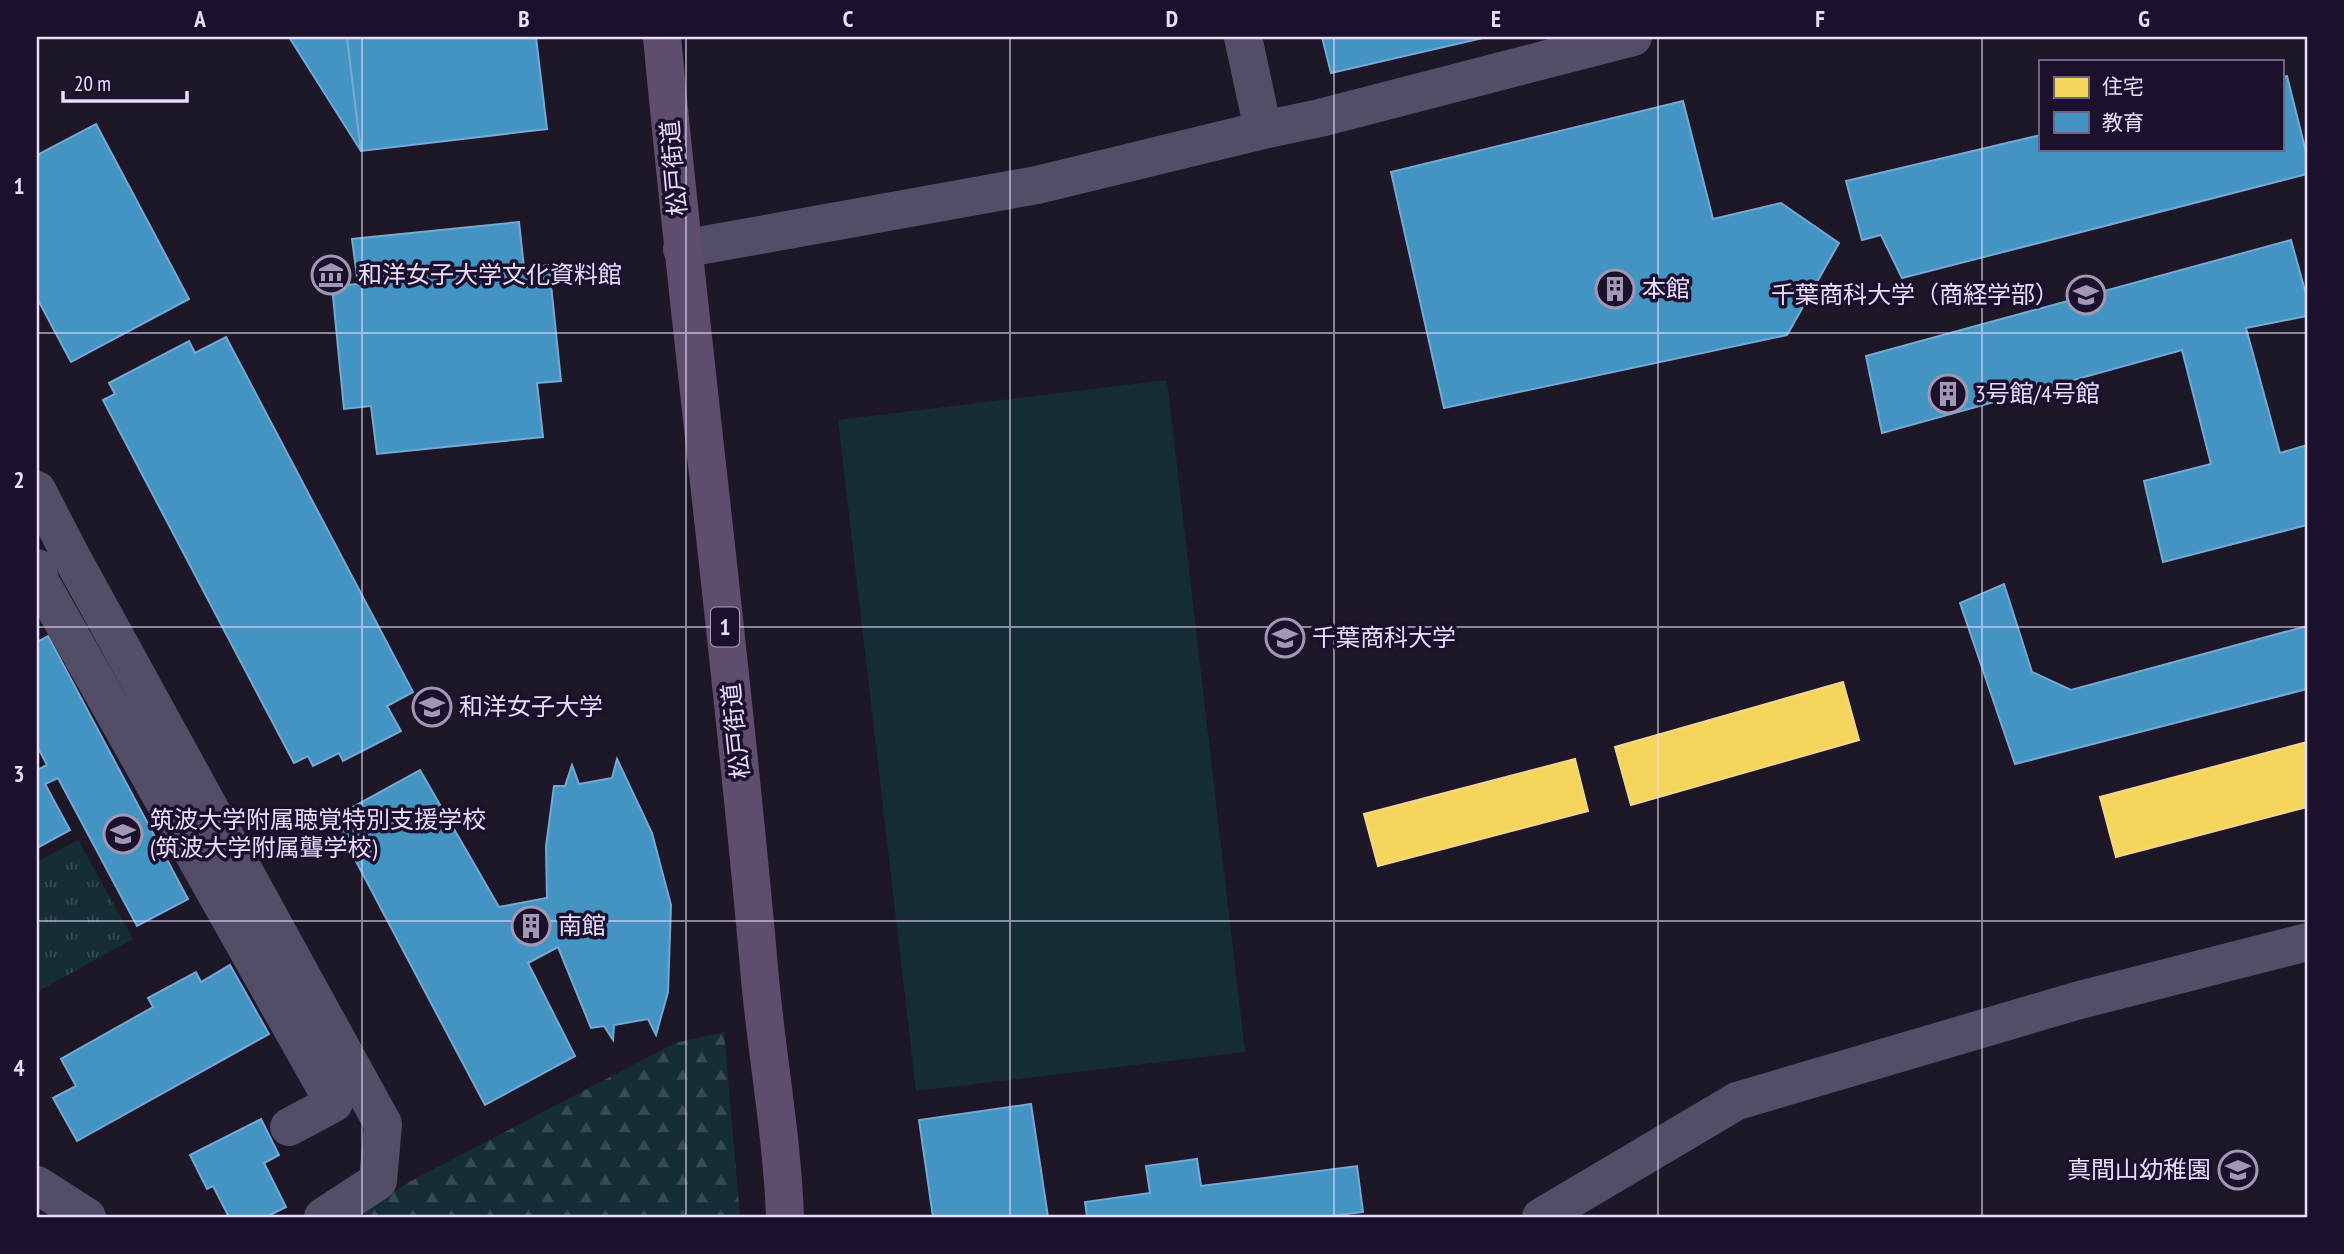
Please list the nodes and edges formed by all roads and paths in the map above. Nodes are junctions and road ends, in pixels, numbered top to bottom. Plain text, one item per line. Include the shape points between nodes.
1 (662, 37) edge
2 (1243, 37) edge
3 (1633, 37) edge
4 (1263, 130) junction
5 (682, 249) junction
6 (37, 490) edge
7 (37, 568) edge
8 (2307, 942) edge
9 (289, 1127) dead end
10 (37, 1185) edge
11 (87, 1217) edge
12 (323, 1217) edge
13 (785, 1217) edge
14 (1541, 1217) edge

1 - 5 main road, 松戸街道 / 1
2 - 4 street
3 - 4 street
4 - 5 street via 1037,185
5 - 13 main road, 松戸街道 / 1
6 - 12 street via 383,1124 378,1181
7 - 9 street via 41,583 334,1103
8 - 14 street via 2076,1001 1737,1101
10 - 11 street

